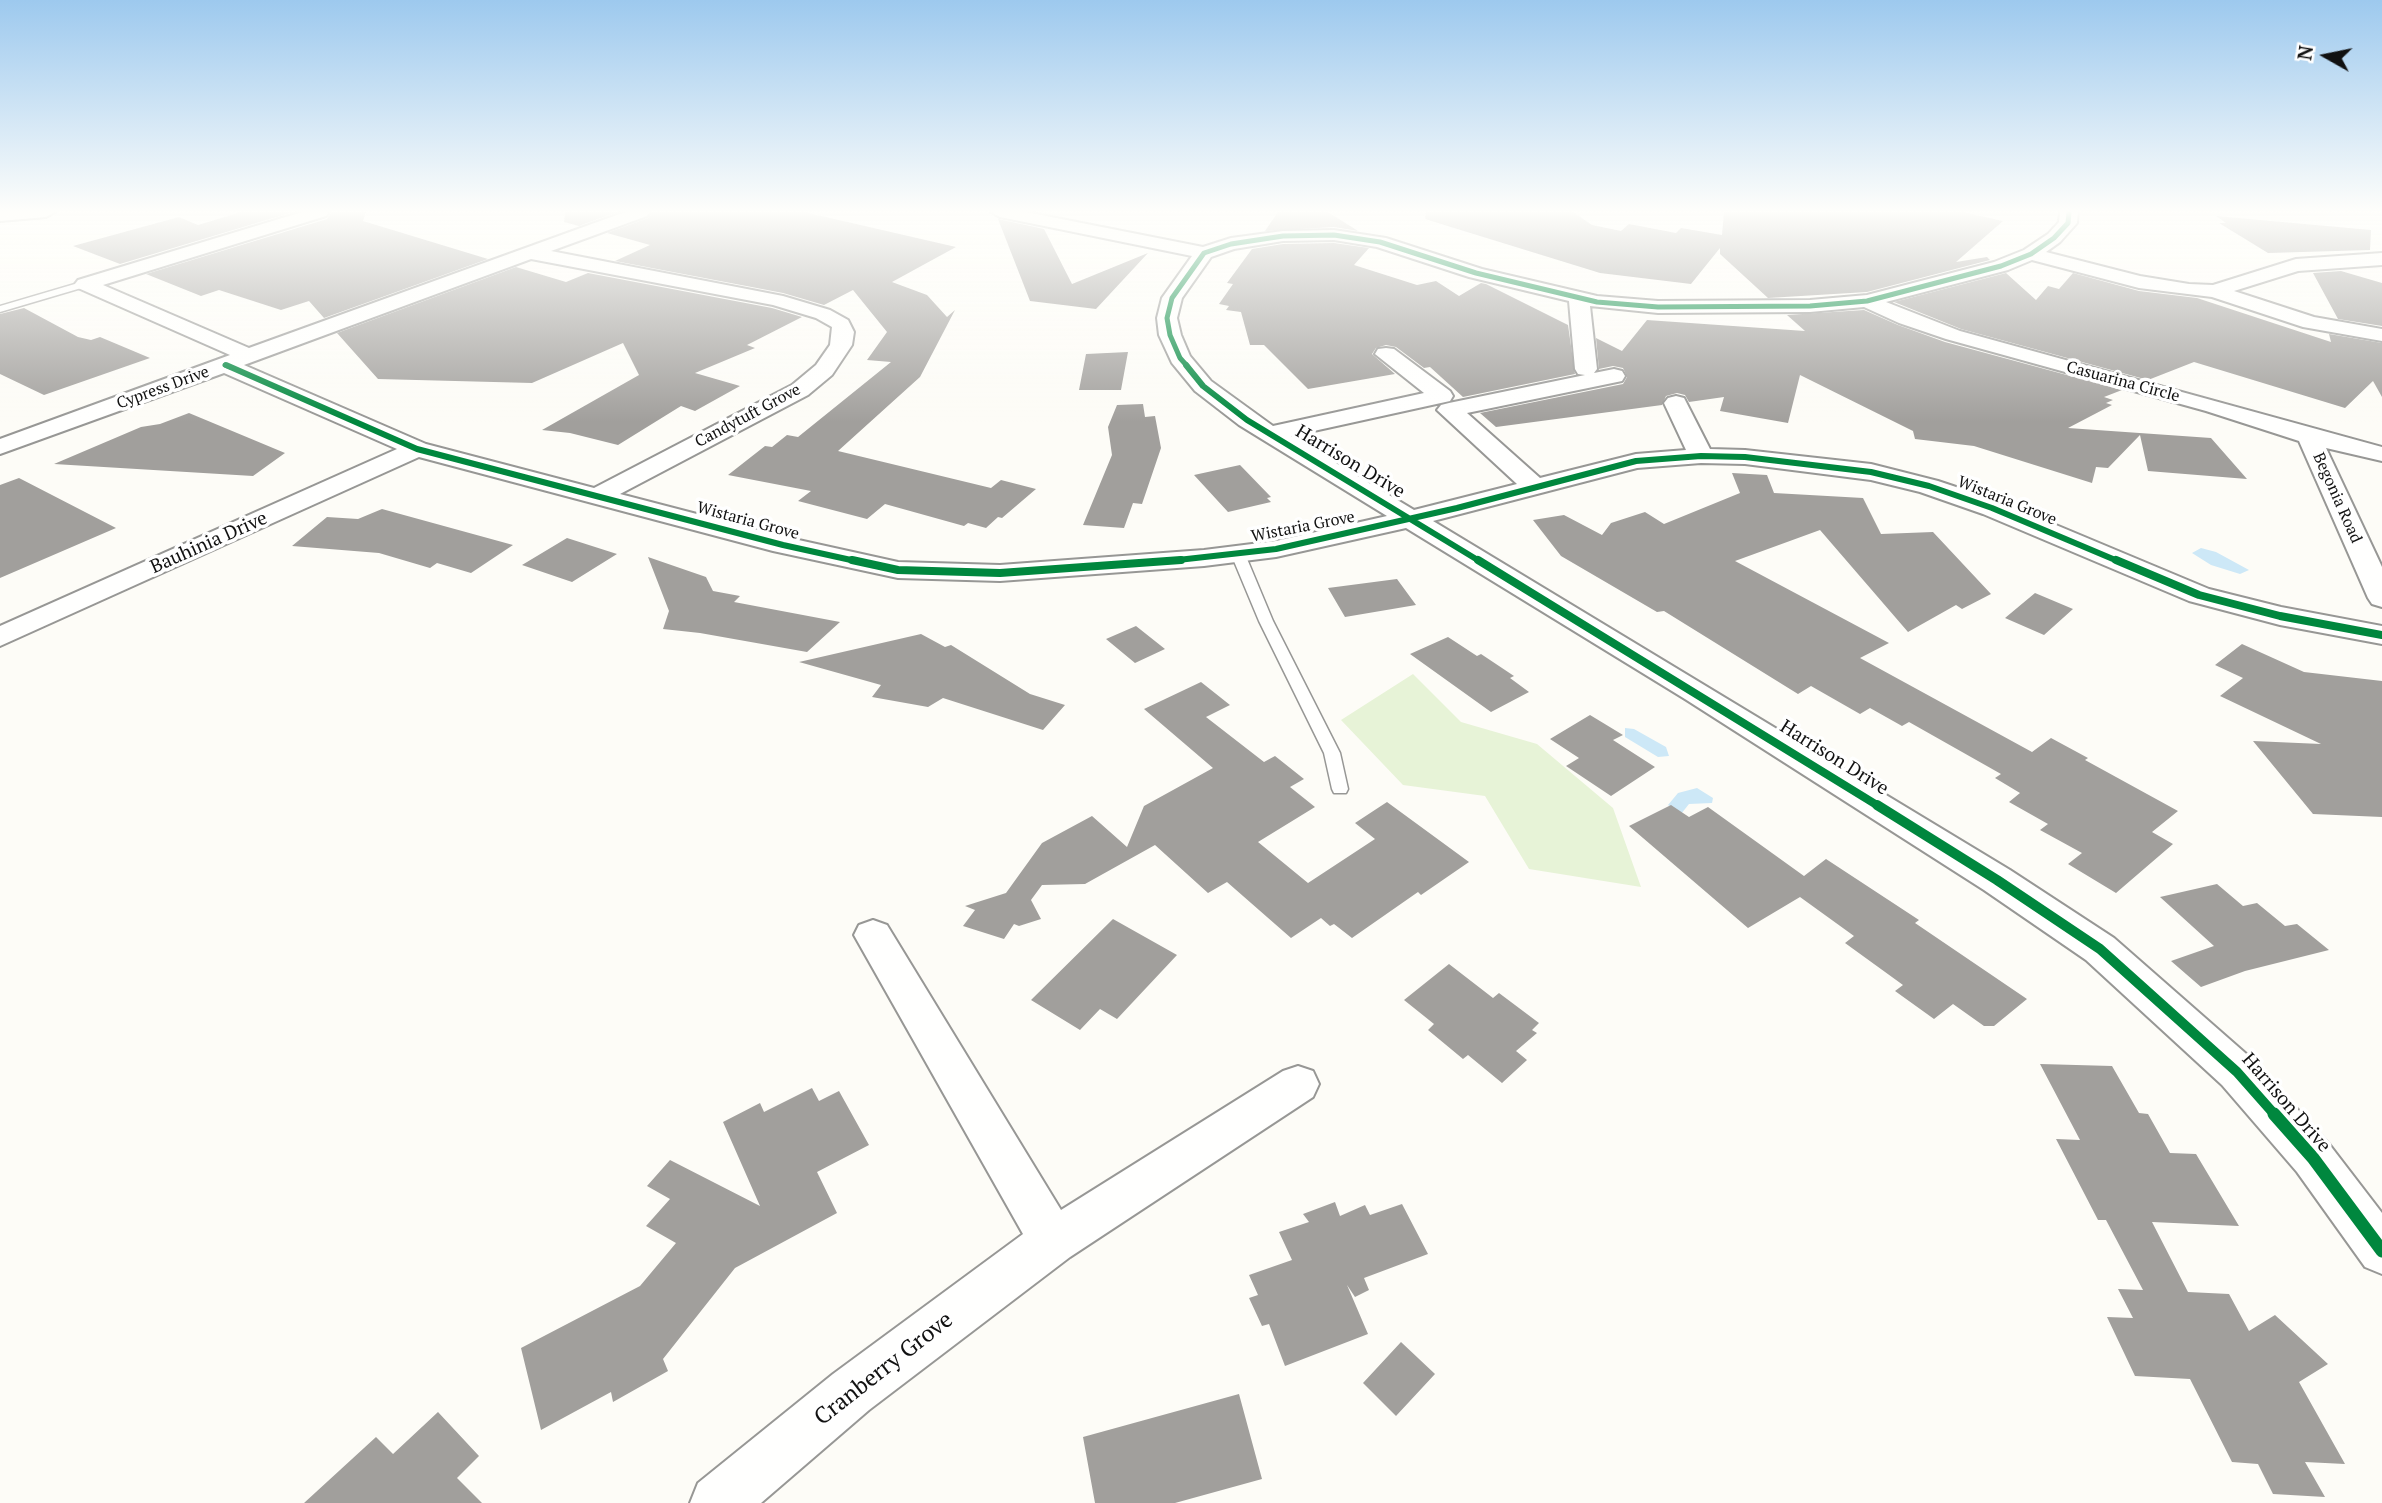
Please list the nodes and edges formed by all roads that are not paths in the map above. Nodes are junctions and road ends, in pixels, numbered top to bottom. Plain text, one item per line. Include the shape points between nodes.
1 (91, 282) edge
2 (450, 282) edge
3 (683, 282) edge
4 (1181, 282) edge
5 (1514, 282) edge
6 (1939, 282) edge
7 (2140, 282) edge
8 (2242, 282) edge
9 (85, 284) junction
10 (2214, 291) junction
11 (1579, 298) junction
12 (1867, 301) junction
13 (0, 309) edge
14 (2382, 335) edge
15 (1386, 354) dead end
16 (237, 360) junction
17 (1586, 369) dead end
18 (1614, 376) dead end
19 (1676, 404) dead end
20 (1269, 434) junction
21 (2309, 436) junction
22 (0, 447) edge
23 (417, 449) junction
24 (2382, 453) edge
25 (1701, 456) junction
26 (1535, 486) junction
27 (600, 495) junction
28 (1411, 519) junction
29 (1238, 554) junction
30 (2382, 598) edge
31 (2382, 635) edge
32 (0, 637) edge
33 (1340, 789) dead end
34 (873, 935) dead end
35 (1298, 1084) dead end
36 (1053, 1241) junction
37 (2382, 1251) edge
38 (718, 1503) edge

1 - 9 street
2 - 16 street, Cypress Drive
3 - 27 street, Candytuft Grove via 823,314 841,324 841,345 824,370 800,390
4 - 20 street, Harrison Drive via 1167,318 1180,358 1203,386
5 - 11 street
6 - 12 street
7 - 10 street
8 - 10 street
9 - 13 lane
9 - 16 street, Wistaria Grove
10 - 14 street via 2310,323
11 - 12 street via 1658,307
11 - 17 street
12 - 21 street, Casuarina Circle via 1952,335
15 - 20 street via 1442,396
16 - 22 street, Cypress Drive
16 - 23 street, Wistaria Grove
18 - 26 street via 1449,410
19 - 25 street
20 - 28 street, Harrison Drive
21 - 24 street, Casuarina Circle
21 - 30 street, Begonia Road
23 - 27 street, Wistaria Grove
23 - 32 street, Bauhinia Drive
25 - 26 street, Wistaria Grove via 1636,461
25 - 31 street, Wistaria Grove via 1829,465 1929,486 2199,595 2280,617
26 - 28 street, Wistaria Grove
27 - 29 street, Wistaria Grove via 783,545 898,569 1013,572
28 - 29 street, Wistaria Grove
28 - 37 street, Harrison Drive via 1754,728 2101,948 2237,1072 2313,1158
29 - 33 lane via 1332,753
34 - 36 street
35 - 36 street, Cranberry Grove
36 - 38 street, Cranberry Grove via 851,1392

